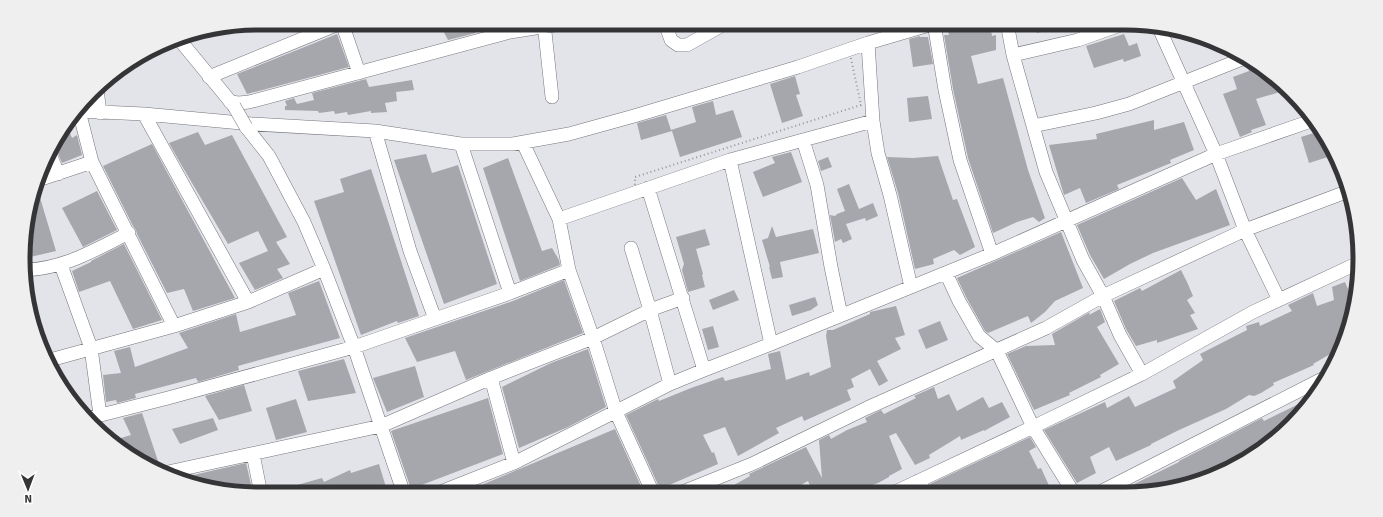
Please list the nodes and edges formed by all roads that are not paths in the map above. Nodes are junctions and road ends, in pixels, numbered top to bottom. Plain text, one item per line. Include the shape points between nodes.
1 (325, 30) edge
2 (344, 30) edge
3 (502, 30) edge
4 (545, 30) edge
5 (667, 30) edge
6 (714, 30) edge
7 (912, 30) edge
8 (936, 30) edge
9 (1008, 30) edge
10 (1106, 30) edge
11 (1162, 33) edge
12 (182, 43) edge
13 (868, 43) junction
14 (1013, 55) junction
15 (1238, 61) edge
16 (359, 73) junction
17 (210, 77) junction
18 (1183, 82) junction
19 (98, 96) edge
20 (552, 97) dead end
21 (232, 104) junction
22 (84, 111) edge
23 (100, 113) junction
24 (144, 114) junction
25 (80, 116) edge
26 (871, 118) junction
27 (1308, 122) edge
28 (1033, 126) junction
29 (375, 131) junction
30 (803, 140) junction
31 (523, 143) junction
32 (461, 144) junction
33 (1216, 154) junction
34 (52, 160) edge
35 (730, 160) junction
36 (92, 162) junction
37 (58, 174) junction
38 (44, 179) edge
39 (648, 188) junction
40 (1343, 193) edge
41 (559, 219) junction
42 (1067, 221) junction
43 (1245, 230) junction
44 (129, 233) junction
45 (631, 248) dead end
46 (992, 254) junction
47 (61, 265) junction
48 (1353, 265) edge
49 (324, 269) junction
50 (30, 270) edge
51 (569, 270) junction
52 (946, 273) junction
53 (911, 287) junction
54 (510, 292) junction
55 (1103, 296) junction
56 (683, 298) junction
57 (1279, 300) junction
58 (248, 302) junction
59 (650, 310) junction
60 (841, 315) junction
61 (435, 318) junction
62 (174, 326) junction
63 (593, 338) junction
64 (771, 344) junction
65 (354, 347) junction
66 (91, 348) junction
67 (997, 350) junction
68 (53, 359) edge
69 (704, 370) junction
70 (1142, 374) junction
71 (491, 378) junction
72 (1316, 382) edge
73 (670, 384) junction
74 (616, 412) junction
75 (94, 416) edge
76 (381, 426) junction
77 (1033, 427) junction
78 (253, 454) junction
79 (514, 463) junction
80 (173, 471) edge
81 (918, 481) junction
82 (260, 487) edge
83 (402, 487) edge
84 (453, 487) edge
85 (650, 487) edge
86 (695, 487) edge
87 (906, 487) edge
88 (922, 487) edge
89 (1070, 487) edge
90 (1114, 487) edge

1 - 17 street
2 - 16 street
3 - 16 street
4 - 20 street
5 - 6 street via 671,40 678,45 687,45
7 - 13 street
8 - 46 street via 960,160
9 - 14 street
10 - 14 street via 1078,40
11 - 18 street
12 - 17 street
13 - 26 street
13 - 31 street via 798,67 634,116 569,134
14 - 28 street
15 - 18 street
16 - 21 street via 249,102
17 - 21 street
18 - 28 street via 1096,114
18 - 33 street
19 - 23 street
21 - 49 street, bridge via 269,156 289,191
22 - 23 street
23 - 24 street
24 - 29 street via 252,124
24 - 58 street
25 - 36 street
26 - 30 street
26 - 53 street
27 - 33 street
28 - 42 street via 1046,172
29 - 32 street
29 - 61 street via 410,251
30 - 35 street
30 - 60 street via 817,185
31 - 32 street
31 - 41 street
32 - 54 street
33 - 42 street
33 - 43 street
34 - 37 street
35 - 39 street
35 - 64 street
36 - 37 street
36 - 44 street
37 - 38 street
39 - 41 street
39 - 56 street
40 - 43 street
41 - 51 street
42 - 46 street
42 - 55 street via 1083,260
43 - 55 street
43 - 57 street
44 - 47 street
44 - 62 street
45 - 59 street
46 - 52 street
47 - 50 street
47 - 66 street
48 - 57 street
49 - 58 street
49 - 65 street
51 - 54 street
51 - 63 street
52 - 53 street
52 - 67 street via 979,336
53 - 60 street
54 - 61 street
55 - 67 street via 1046,328
55 - 70 street via 1120,335
56 - 59 street
56 - 69 street
57 - 70 street via 1252,312
58 - 62 street
59 - 63 street
59 - 73 street
60 - 64 street
61 - 65 street
62 - 66 street
63 - 71 street
63 - 74 street
64 - 69 street
65 - 75 street
65 - 76 street
66 - 68 street
66 - 75 street
67 - 77 street
67 - 86 street via 867,408 752,464
69 - 73 street
70 - 77 street
71 - 76 street
71 - 79 street
72 - 90 street
73 - 74 street
74 - 79 street
74 - 85 street
76 - 78 street
76 - 83 street
77 - 81 street
77 - 89 street
78 - 80 street
78 - 82 street
79 - 84 street
81 - 87 street
81 - 88 street

